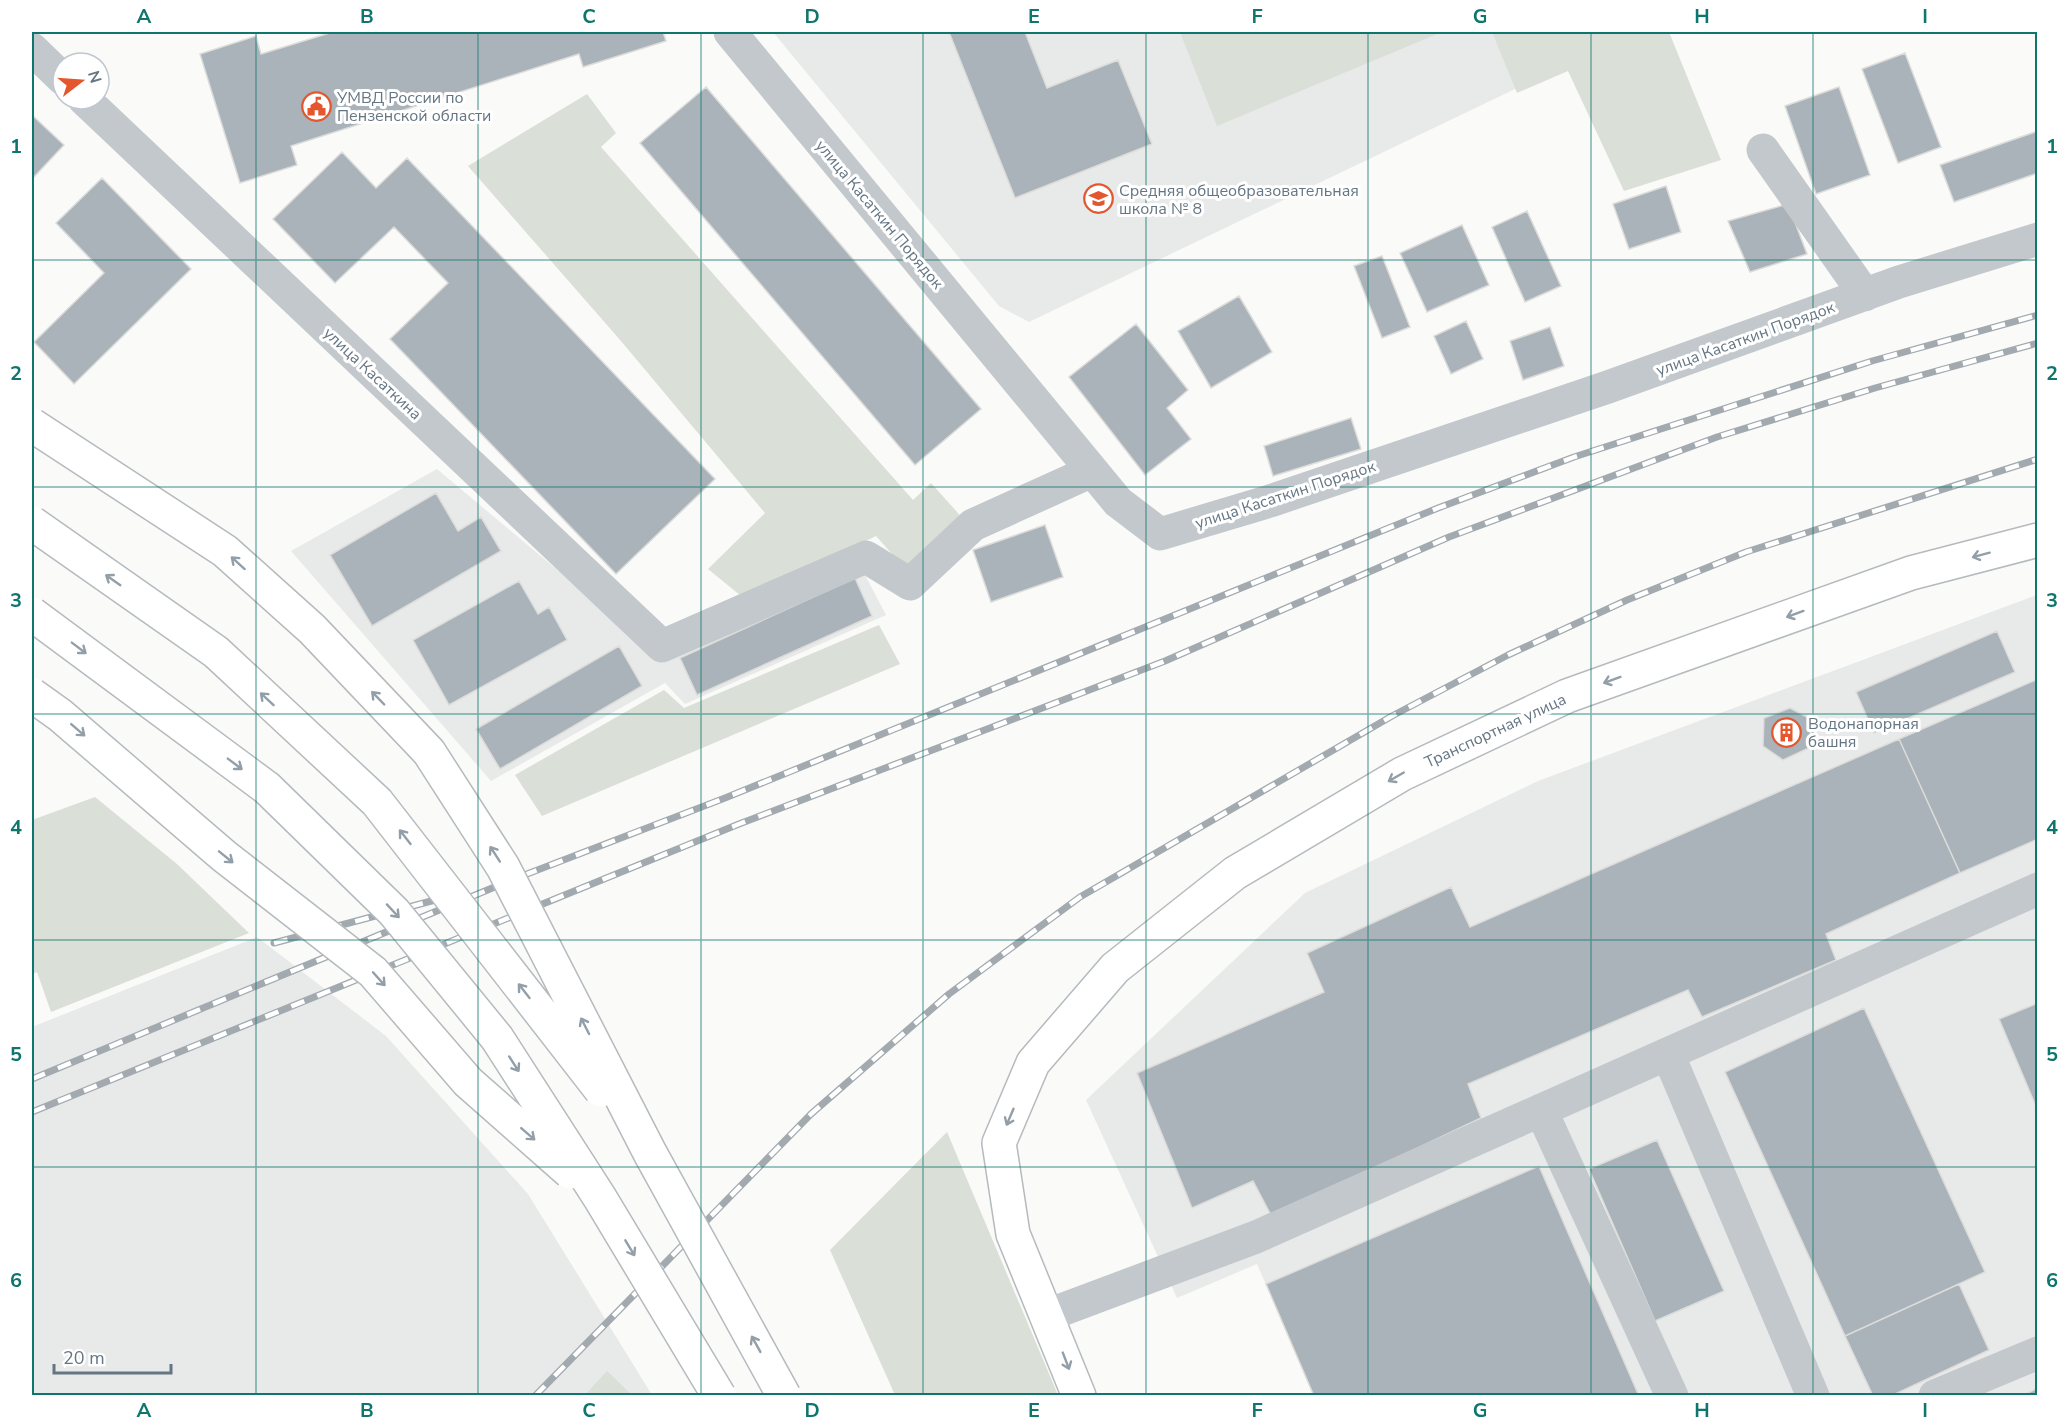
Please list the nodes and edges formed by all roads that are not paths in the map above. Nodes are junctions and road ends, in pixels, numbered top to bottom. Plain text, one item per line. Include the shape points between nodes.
1 (730, 32) edge
2 (32, 49) edge
3 (51, 67) edge
4 (97, 111) edge
5 (1764, 150) dead end
6 (2037, 239) edge
7 (1865, 295) junction
8 (32, 425) edge
9 (1092, 471) junction
10 (32, 523) edge
11 (2037, 540) edge
12 (32, 614) edge
13 (32, 695) edge
14 (2037, 889) edge
15 (1668, 1054) junction
16 (1541, 1110) junction
17 (650, 1153) junction
18 (600, 1198) junction
19 (1048, 1315) junction
20 (2037, 1353) edge
21 (718, 1395) edge
22 (784, 1395) edge
23 (1079, 1395) edge
24 (1672, 1395) edge
25 (1813, 1395) edge
26 (1935, 1395) edge

1 - 9 street, улица Касаткин Порядок
2 - 3 street
4 - 9 street, улица Касаткина via 662,646 866,557 910,584 974,525
5 - 7 street
6 - 7 street, улица Касаткин Порядок
7 - 9 street, улица Касаткин Порядок via 1608,387 1161,534 1118,502
17 -> 8 main road, bridge via 503,867 429,752 312,629 225,551
17 -> 10 main road, bridge via 377,802 216,652
11 -> 19 main road, Транспортная улица via 1911,573 1567,696 1402,774 1235,873 1115,968 1033,1063 999,1143 1013,1234
12 -> 18 main road, bridge via 267,788 394,912 497,1038
13 -> 18 main road, bridge via 224,856 373,972 468,1082
14 - 15 street
15 - 16 street
15 - 25 street
16 - 19 street via 1256,1237
16 - 24 street
22 -> 17 main road, bridge
18 -> 21 main road, bridge
19 -> 23 main road, Транспортная улица
20 - 26 street

